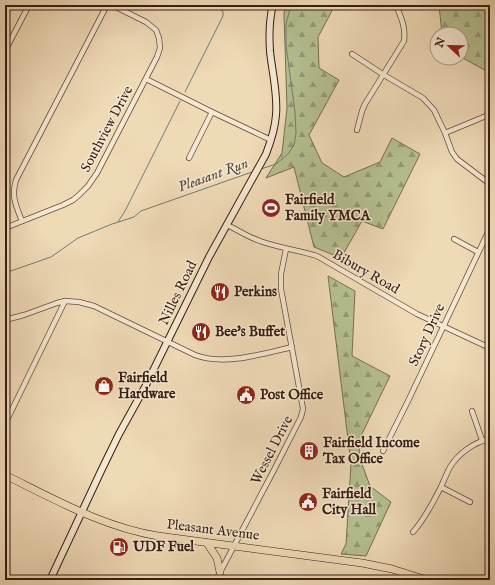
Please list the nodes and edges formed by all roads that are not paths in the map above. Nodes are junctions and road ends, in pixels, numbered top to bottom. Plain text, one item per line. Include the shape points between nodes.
1 (29, 5) edge
2 (107, 5) edge
3 (112, 5) edge
4 (274, 5) edge
5 (396, 5) edge
6 (5, 51) edge
7 (352, 54) dead end
8 (384, 75) junction
9 (146, 79) junction
10 (212, 112) junction
11 (486, 116) dead end
12 (357, 130) dead end
13 (445, 133) junction
14 (271, 140) junction
15 (189, 158) dead end
16 (490, 184) edge
17 (22, 221) junction
18 (227, 225) junction
19 (5, 228) edge
20 (490, 228) edge
21 (454, 239) dead end
22 (286, 249) junction
23 (478, 252) junction
24 (65, 301) junction
25 (5, 320) edge
26 (444, 327) junction
27 (167, 342) junction
28 (292, 347) junction
29 (490, 348) edge
30 (472, 411) dead end
31 (5, 424) edge
32 (490, 439) edge
33 (482, 440) junction
34 (383, 451) dead end
35 (5, 475) edge
36 (441, 487) junction
37 (470, 502) dead end
38 (82, 512) junction
39 (413, 532) dead end
40 (208, 543) junction
41 (234, 546) junction
42 (220, 572) junction
43 (50, 580) edge
44 (216, 580) edge
45 (427, 580) edge

1 - 6 street
2 - 17 street via 16,180 14,198
3 - 9 street, Southview Drive via 146,22 156,30 160,48
4 - 14 street, Nilles Road via 269,33 277,114
5 - 8 street via 403,22 404,41
7 - 8 street
8 - 12 street via 362,111
8 - 13 street via 423,98 434,110
9 - 10 street
9 - 17 street, Southview Drive via 98,173 88,186 73,200
10 - 14 street
10 - 15 street
11 - 13 street
13 - 16 street via 457,159
14 - 18 street, Nilles Road
17 - 19 street, Southview Drive
18 - 22 street, Bibury Road via 261,241
18 - 27 street, Nilles Road
20 - 23 street, Story Drive
21 - 23 street
22 - 26 street, Bibury Road via 317,256
22 - 28 street, Wessel Drive via 281,289
23 - 26 street, Story Drive
24 - 25 street
24 - 27 street via 94,306
24 - 31 street
26 - 29 street, Bibury Road
26 - 34 street, Story Drive
27 - 28 street via 199,357 216,360 236,359
27 - 38 street, Nilles Road
28 - 41 street, Wessel Drive via 302,417
30 - 33 street
32 - 33 street
33 - 36 street via 460,455 450,467
35 - 38 main road, Pleasant Avenue
36 - 37 street
36 - 39 street via 420,525
38 - 40 main road, Pleasant Avenue via 141,533
38 - 43 street, Nilles Road
40 - 41 main road, Pleasant Avenue
40 - 42 main road via 217,558
41 - 42 street, Wessel Drive
41 - 45 main road, Pleasant Avenue via 362,563
42 - 44 street, Wessel Drive

